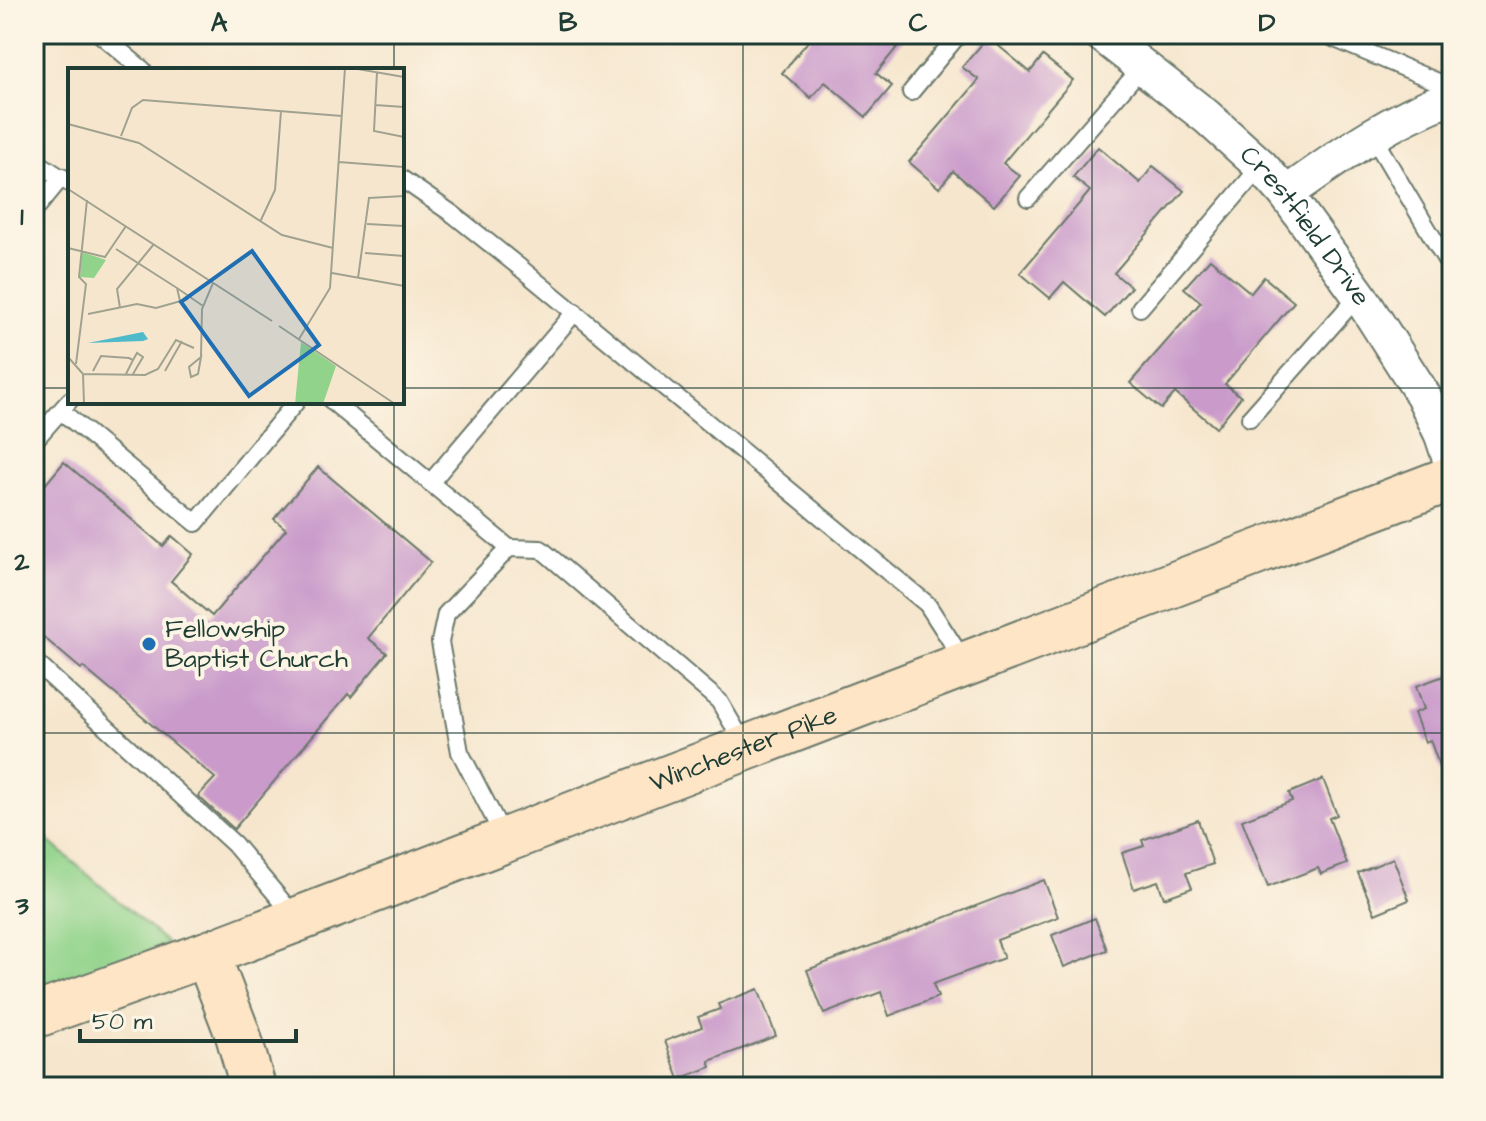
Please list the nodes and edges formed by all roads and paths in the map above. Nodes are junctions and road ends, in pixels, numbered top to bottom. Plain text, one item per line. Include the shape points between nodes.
1 (100, 34) edge
2 (959, 34) edge
3 (1101, 34) edge
4 (1333, 38) dead end
5 (1143, 66) junction
6 (141, 68) edge
7 (1452, 88) edge
8 (911, 92) dead end
9 (1452, 97) edge
10 (1372, 135) junction
11 (34, 160) edge
12 (1261, 166) junction
13 (66, 180) edge
14 (404, 180) edge
15 (1286, 194) junction
16 (1028, 198) dead end
17 (34, 211) edge
18 (1452, 270) edge
19 (1359, 295) junction
20 (1140, 308) dead end
21 (575, 312) junction
22 (294, 404) edge
23 (335, 404) edge
24 (65, 406) edge
25 (1250, 418) dead end
26 (34, 441) edge
27 (1452, 465) edge
28 (1452, 478) edge
29 (430, 483) junction
30 (509, 548) junction
31 (34, 661) edge
32 (966, 664) junction
33 (747, 749) junction
34 (505, 839) junction
35 (297, 919) junction
36 (207, 954) junction
37 (34, 1016) edge
38 (253, 1087) edge

1 - 6 lane
2 - 8 lane
3 - 5 street, Crestfield Drive
4 - 7 lane
5 - 12 street, Crestfield Drive
5 - 16 lane
9 - 10 street
10 - 15 street
10 - 18 lane
11 - 13 lane
12 - 15 street, Crestfield Drive
12 - 20 lane
13 - 17 lane
14 - 21 lane
15 - 19 street, Crestfield Drive
19 - 25 lane
19 - 27 street, Crestfield Drive via 1423,395
21 - 29 lane
21 - 32 lane via 927,604
22 - 24 lane via 196,523
23 - 29 lane
24 - 26 lane
28 - 32 main road, Winchester Pike
29 - 30 lane
30 - 33 lane via 541,549 719,701
30 - 34 lane via 446,614 440,642 460,752
31 - 35 lane via 234,844
32 - 33 main road, Winchester Pike
33 - 34 main road, Winchester Pike
34 - 35 main road, Winchester Pike
35 - 36 main road, Winchester Pike
36 - 37 main road, Winchester Pike
36 - 38 main road

